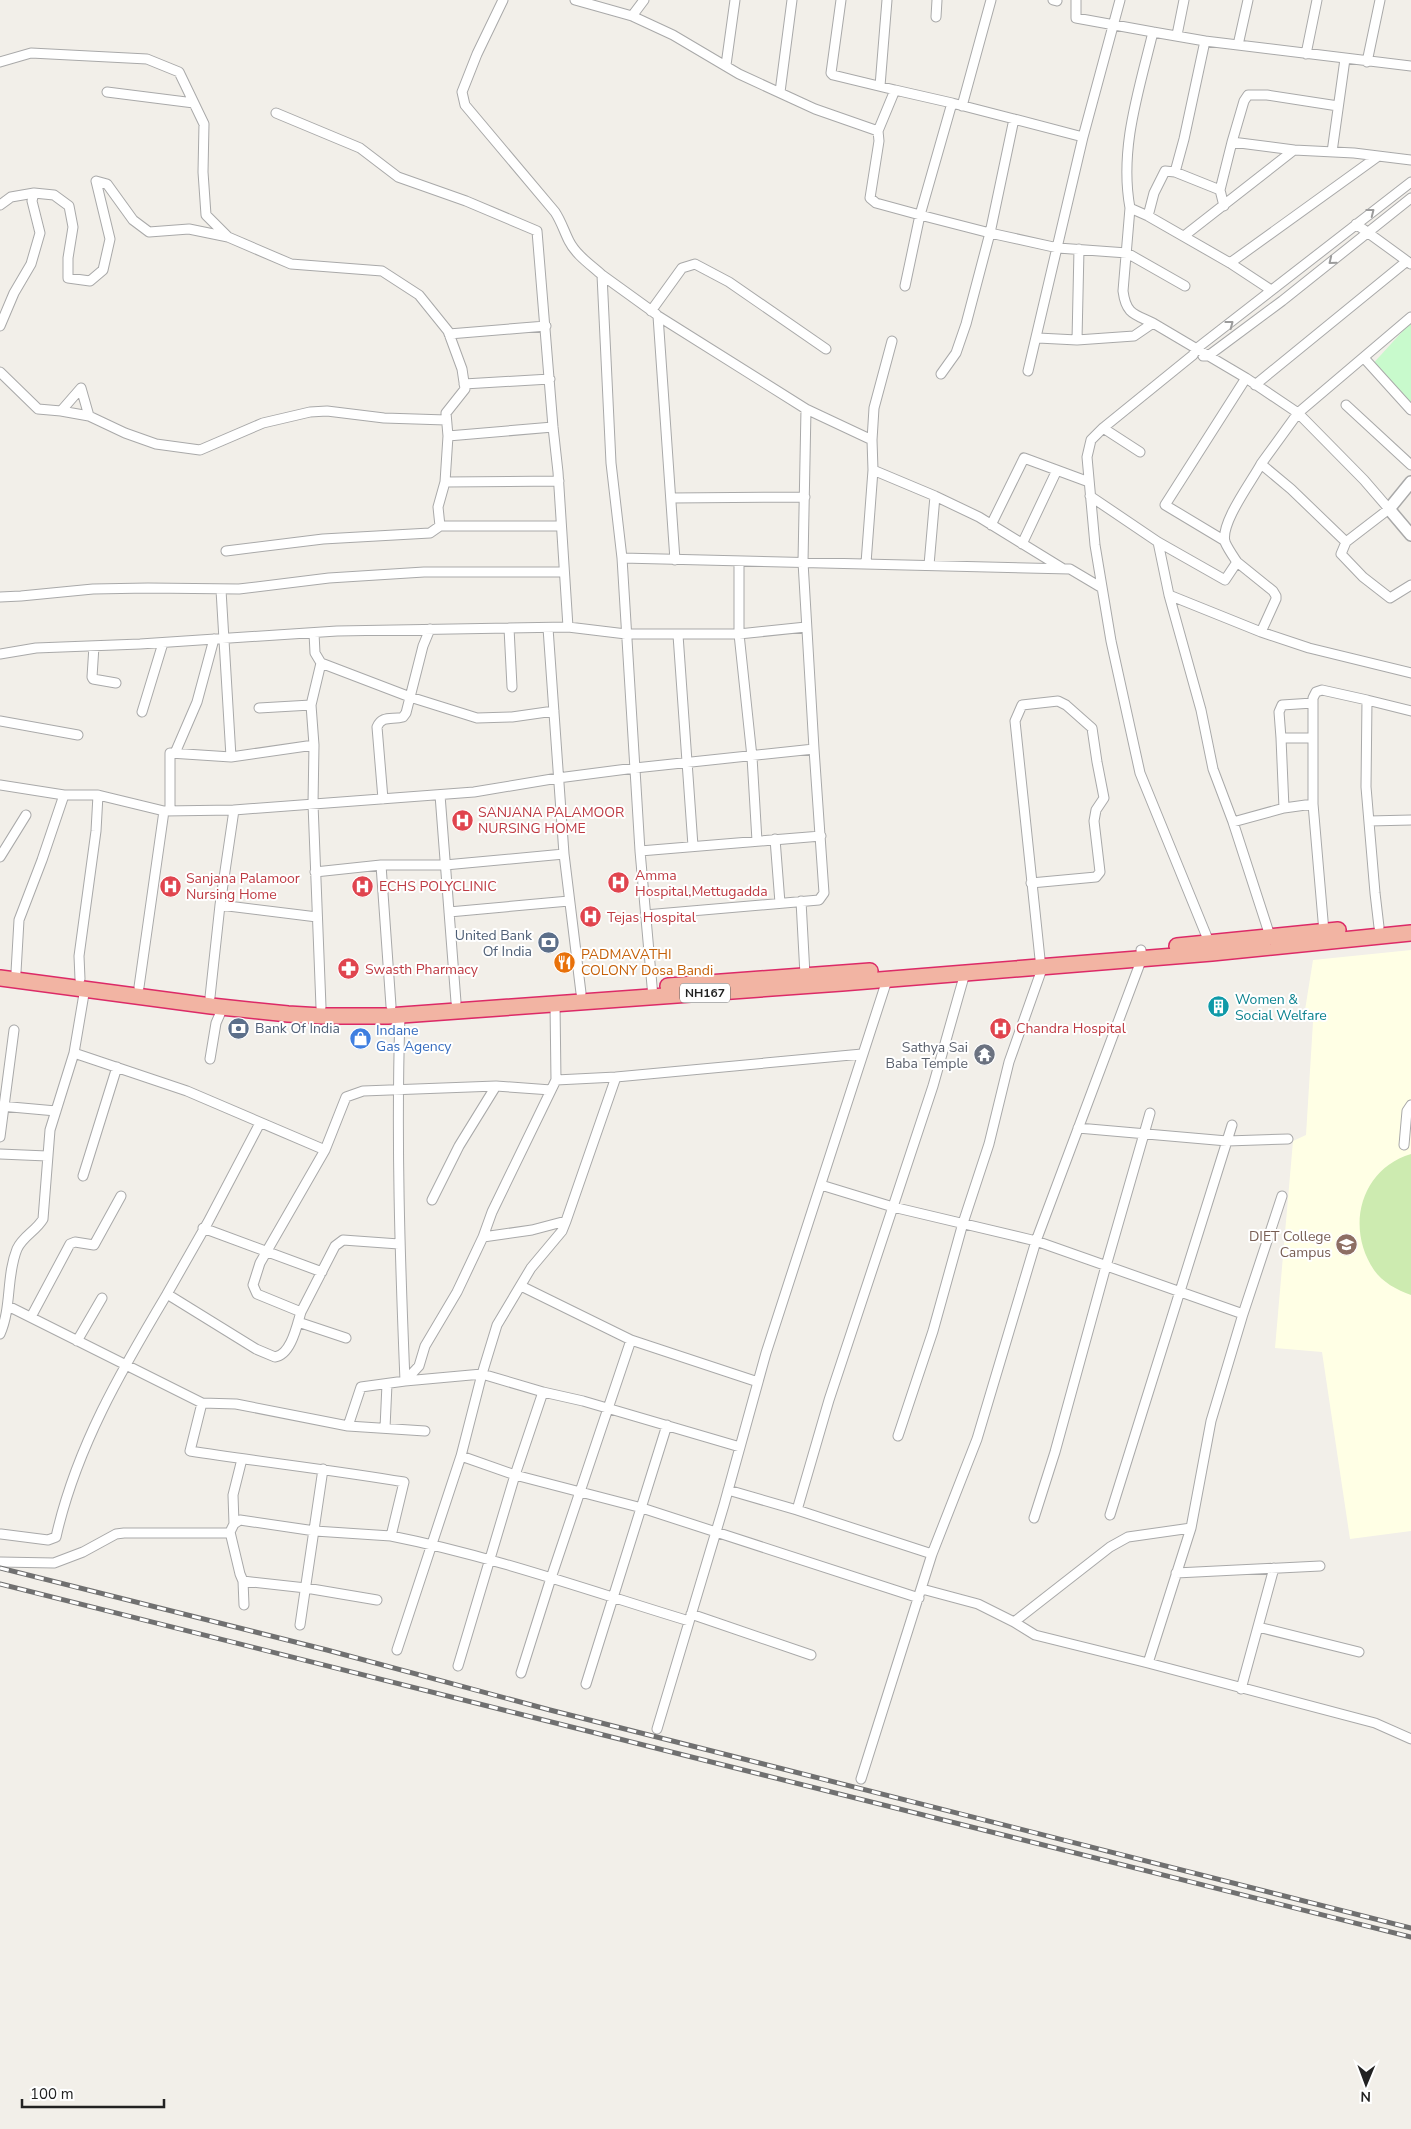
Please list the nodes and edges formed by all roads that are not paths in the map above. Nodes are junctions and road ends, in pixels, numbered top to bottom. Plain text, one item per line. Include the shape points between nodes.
1 (503, 0) edge
2 (575, 0) edge
3 (644, 0) edge
4 (735, 0) edge
5 (792, 0) edge
6 (841, 0) edge
7 (887, 0) edge
8 (938, 0) edge
9 (990, 0) edge
10 (1076, 0) edge
11 (1120, 0) edge
12 (1184, 0) edge
13 (1248, 0) edge
14 (1317, 0) edge
15 (1380, 0) edge
16 (632, 16) junction
17 (936, 17) dead end
18 (1114, 25) junction
19 (1153, 32) junction
20 (1176, 35) junction
21 (1205, 41) junction
22 (1238, 45) junction
23 (1306, 54) junction
24 (1345, 59) junction
25 (0, 62) edge
26 (1367, 62) junction
27 (726, 65) junction
28 (1411, 66) edge
29 (880, 86) junction
30 (895, 90) junction
31 (107, 92) dead end
32 (780, 92) junction
33 (194, 103) junction
34 (952, 103) junction
35 (962, 106) junction
36 (1338, 106) junction
37 (276, 113) dead end
38 (1014, 119) junction
39 (878, 131) junction
40 (1083, 137) junction
41 (1232, 142) junction
42 (1294, 150) junction
43 (1332, 152) junction
44 (1377, 157) junction
45 (1411, 160) edge
46 (1175, 172) junction
47 (1411, 182) edge
48 (1220, 190) junction
49 (34, 193) junction
50 (1410, 200) edge
51 (0, 205) edge
52 (1224, 206) junction
53 (1130, 208) junction
54 (920, 215) junction
55 (1148, 216) junction
56 (1356, 224) junction
57 (1368, 232) junction
58 (990, 233) junction
59 (1184, 236) junction
60 (228, 237) junction
61 (1058, 248) junction
62 (1079, 249) junction
63 (1127, 253) junction
64 (1230, 263) junction
65 (1409, 263) edge
66 (602, 275) junction
67 (905, 286) dead end
68 (1185, 286) dead end
69 (1271, 290) junction
70 (655, 313) junction
71 (1411, 317) edge
72 (1153, 324) junction
73 (0, 326) edge
74 (546, 326) junction
75 (449, 334) junction
76 (1038, 338) junction
77 (1077, 340) junction
78 (892, 341) dead end
79 (826, 349) dead end
80 (1195, 352) junction
81 (1208, 356) junction
82 (1364, 358) junction
83 (1028, 371) dead end
84 (0, 372) edge
85 (941, 374) dead end
86 (1246, 378) junction
87 (550, 380) junction
88 (464, 384) junction
89 (1255, 385) junction
90 (1346, 405) dead end
91 (806, 409) junction
92 (1411, 410) edge
93 (61, 411) junction
94 (1298, 413) junction
95 (89, 416) junction
96 (446, 420) junction
97 (553, 427) junction
98 (1103, 428) junction
99 (448, 436) junction
100 (872, 440) junction
101 (1140, 452) dead end
102 (1261, 464) junction
103 (1411, 466) edge
104 (873, 470) junction
105 (1057, 470) junction
106 (559, 481) junction
107 (445, 482) junction
108 (1089, 482) junction
109 (1411, 482) edge
110 (935, 496) junction
111 (1090, 496) junction
112 (805, 497) junction
113 (670, 498) junction
114 (1389, 509) junction
115 (991, 525) junction
116 (440, 526) junction
117 (561, 526) junction
118 (1411, 535) edge
119 (1225, 541) junction
120 (1158, 542) junction
121 (1346, 542) junction
122 (1022, 544) junction
123 (226, 550) dead end
124 (622, 558) junction
125 (675, 560) junction
126 (739, 562) junction
127 (803, 562) junction
128 (1237, 562) junction
129 (866, 563) junction
130 (929, 565) junction
131 (1062, 569) junction
132 (564, 572) junction
133 (1411, 585) edge
134 (1102, 588) junction
135 (221, 590) junction
136 (1169, 595) junction
137 (0, 596) edge
138 (568, 627) junction
139 (806, 627) junction
140 (509, 628) junction
141 (548, 628) junction
142 (430, 629) junction
143 (1260, 632) junction
144 (314, 633) junction
145 (626, 634) junction
146 (739, 634) junction
147 (678, 635) junction
148 (224, 638) junction
149 (214, 639) junction
150 (163, 643) junction
151 (94, 646) junction
152 (0, 654) edge
153 (321, 663) junction
154 (1411, 673) edge
155 (116, 682) dead end
156 (512, 687) dead end
157 (410, 697) junction
158 (1367, 700) junction
159 (1313, 703) junction
160 (311, 705) junction
161 (259, 708) dead end
162 (554, 711) junction
163 (1411, 711) edge
164 (142, 712) dead end
165 (0, 721) edge
166 (78, 735) dead end
167 (1281, 738) junction
168 (1312, 738) junction
169 (314, 745) junction
170 (814, 749) junction
171 (174, 753) junction
172 (231, 757) junction
173 (752, 757) junction
174 (687, 761) junction
175 (635, 768) junction
176 (558, 778) junction
177 (0, 785) edge
178 (64, 795) junction
179 (98, 795) junction
180 (440, 795) junction
181 (383, 799) junction
182 (313, 804) junction
183 (1313, 804) junction
184 (1284, 808) junction
185 (167, 810) junction
186 (234, 810) junction
187 (26, 815) dead end
188 (1411, 820) edge
189 (1369, 821) junction
190 (1233, 822) junction
191 (821, 836) junction
192 (775, 839) junction
193 (756, 841) junction
194 (693, 846) junction
195 (640, 851) junction
196 (564, 854) junction
197 (0, 857) edge
198 (381, 865) junction
199 (445, 865) junction
200 (316, 872) junction
201 (1031, 883) junction
202 (569, 901) junction
203 (801, 902) junction
204 (780, 903) junction
205 (220, 905) junction
206 (449, 912) junction
207 (645, 914) junction
208 (317, 917) junction
209 (1411, 924) edge
210 (1379, 927) junction
211 (1324, 932) junction
212 (1411, 933) edge
213 (1270, 936) junction
214 (1209, 942) junction
215 (1141, 954) junction
216 (1041, 962) junction
217 (0, 969) edge
218 (16, 972) junction
219 (965, 972) junction
220 (805, 975) junction
221 (0, 978) edge
222 (887, 980) junction
223 (82, 984) junction
224 (139, 987) junction
225 (652, 992) junction
226 (581, 993) junction
227 (210, 997) junction
228 (456, 1002) junction
229 (555, 1004) junction
230 (223, 1007) junction
231 (321, 1007) junction
232 (396, 1011) junction
233 (14, 1030) dead end
234 (74, 1053) junction
235 (862, 1054) junction
236 (210, 1059) dead end
237 (117, 1067) junction
238 (616, 1077) junction
239 (556, 1080) junction
240 (496, 1086) junction
241 (398, 1090) junction
242 (551, 1090) junction
243 (1411, 1105) edge
244 (2, 1106) edge
245 (56, 1111) junction
246 (1150, 1113) dead end
247 (260, 1122) junction
248 (1232, 1125) dead end
249 (1078, 1128) junction
250 (1144, 1135) junction
251 (0, 1137) edge
252 (1288, 1139) dead end
253 (1227, 1141) junction
254 (1404, 1145) dead end
255 (325, 1150) junction
256 (0, 1154) edge
257 (46, 1156) junction
258 (83, 1176) dead end
259 (821, 1184) junction
260 (121, 1196) dead end
261 (1282, 1196) dead end
262 (432, 1200) dead end
263 (893, 1207) junction
264 (566, 1221) junction
265 (963, 1224) junction
266 (203, 1228) junction
267 (482, 1238) junction
268 (1036, 1241) junction
269 (399, 1244) junction
270 (267, 1251) junction
271 (1106, 1266) junction
272 (322, 1272) junction
273 (521, 1286) junction
274 (1180, 1292) junction
275 (167, 1294) junction
276 (102, 1298) dead end
277 (8, 1306) junction
278 (301, 1312) junction
279 (1243, 1314) junction
280 (31, 1317) junction
281 (298, 1322) junction
282 (0, 1334) edge
283 (346, 1338) dead end
284 (631, 1340) junction
285 (77, 1341) junction
286 (125, 1364) junction
287 (482, 1374) junction
288 (405, 1381) junction
289 (758, 1382) junction
290 (387, 1384) junction
291 (543, 1392) junction
292 (202, 1403) junction
293 (609, 1409) junction
294 (667, 1425) junction
295 (348, 1426) junction
296 (385, 1428) junction
297 (425, 1431) dead end
298 (898, 1436) dead end
299 (740, 1447) junction
300 (461, 1456) junction
301 (242, 1459) junction
302 (323, 1469) junction
303 (515, 1475) junction
304 (728, 1490) junction
305 (580, 1492) junction
306 (642, 1508) junction
307 (797, 1510) junction
308 (1110, 1515) dead end
309 (1034, 1518) dead end
310 (232, 1528) junction
311 (1191, 1528) junction
312 (715, 1531) junction
313 (315, 1532) junction
314 (1, 1534) edge
315 (391, 1536) junction
316 (431, 1544) junction
317 (932, 1554) junction
318 (489, 1560) junction
319 (0, 1562) edge
320 (1320, 1566) dead end
321 (1274, 1568) junction
322 (1176, 1573) junction
323 (551, 1578) junction
324 (243, 1581) junction
325 (306, 1588) junction
326 (922, 1589) junction
327 (613, 1598) junction
328 (920, 1598) junction
329 (377, 1600) dead end
330 (244, 1606) dead end
331 (690, 1618) junction
332 (1014, 1622) junction
333 (300, 1625) dead end
334 (1258, 1627) junction
335 (397, 1650) dead end
336 (1359, 1652) dead end
337 (811, 1655) dead end
338 (1148, 1663) junction
339 (458, 1666) dead end
340 (521, 1673) dead end
341 (586, 1684) dead end
342 (1241, 1689) junction
343 (657, 1729) dead end
344 (1411, 1739) edge
345 (861, 1779) dead end

1 - 66 street via 462,92 465,105 555,212 575,250
2 - 16 street
3 - 16 street
4 - 27 street
5 - 32 street
6 - 29 street via 831,73
7 - 29 street
8 - 17 street
9 - 35 street
10 - 18 street via 1076,18
11 - 18 street
12 - 20 street
13 - 22 street
14 - 23 street
15 - 26 street
16 - 27 street
18 - 19 street
18 - 40 street
19 - 20 street
19 - 53 street via 1131,123 1126,184
20 - 21 street
21 - 22 street
21 - 46 street
22 - 23 street
23 - 24 street
24 - 26 street
24 - 36 street
25 - 33 street via 31,53 147,58 179,72
26 - 28 street
27 - 32 street
29 - 30 street
30 - 34 street
30 - 39 street
31 - 33 street
32 - 39 street
33 - 60 street via 204,124 206,215
34 - 35 street
34 - 54 street
35 - 38 street
36 - 41 street via 1248,95
36 - 43 street
37 - 74 street via 360,148 398,177 537,230
38 - 40 street
38 - 58 street
39 - 54 street via 870,198
40 - 61 street
41 - 42 street
41 - 48 street
42 - 43 street
42 - 52 street
43 - 44 street
44 - 45 street
44 - 64 street
46 - 48 street
46 - 55 street via 1165,171 1154,193
56 -> 47 street
48 - 52 street
49 - 51 street via 11,197
49 - 60 street via 54,195 69,206 73,227 68,278 90,281 103,270 110,239 96,181 107,184 133,220 148,232 189,230
49 - 73 street via 32,201 40,233 31,264
50 - 57 street
52 - 59 street
53 - 55 street
53 - 63 street
54 - 58 street
54 - 67 street
55 - 59 street
56 - 57 street
56 - 69 street
57 - 65 street
57 -> 81 street
58 - 61 street
58 - 85 street via 956,353
59 - 64 street
60 - 75 street via 292,264 382,271 419,295
61 - 62 street
61 - 76 street
62 - 63 street
62 - 77 street
63 - 68 street
63 - 72 street via 1123,291 1125,304 1131,312
64 - 69 street
65 - 89 street
66 - 70 street
66 - 124 street via 611,463
80 -> 69 street
70 - 79 street via 682,268 694,264 729,282
70 - 91 street
70 - 113 street
71 - 82 street
72 - 77 street via 1134,336
72 - 80 street
74 - 75 street
74 - 87 street
75 - 88 street
76 - 77 street
76 - 83 street
78 - 100 street via 874,408
80 - 81 street
80 - 98 street
81 - 86 street
82 - 92 street
82 - 94 street
84 - 93 street via 38,409
86 - 89 street
86 - 119 street via 1165,505
87 - 88 street
87 - 97 street
88 - 96 street via 465,389 446,414
89 - 94 street
90 - 103 street
91 - 100 street
91 - 112 street
93 - 95 street
93 - 95 street via 82,388
94 - 102 street
94 - 114 street
95 - 96 street via 156,444 200,450 263,423 310,412
96 - 99 street
97 - 99 street
97 - 106 street
98 - 101 street
98 - 108 street via 1091,440 1087,456
99 - 107 street
100 - 104 street
102 - 119 street via 1232,514 1226,527
102 - 121 street
104 - 110 street
104 - 129 street
105 - 108 street
105 - 115 street via 1024,458
105 - 122 street
106 - 107 street
106 - 117 street
107 - 116 street via 438,507
108 - 111 street
109 - 114 street
110 - 115 street
110 - 130 street
111 - 120 street
111 - 134 street
112 - 113 street
112 - 127 street
113 - 125 street
114 - 118 street
114 - 121 street
115 - 122 street
116 - 117 street
116 - 123 street via 430,533 323,539
117 - 132 street
119 - 128 street
120 - 128 street via 1225,580
120 - 136 street
121 - 133 street via 1341,554 1390,598
122 - 131 street
124 - 125 street
124 - 145 street
125 - 126 street
126 - 127 street
126 - 146 street
127 - 129 street
127 - 139 street
128 - 143 street via 1276,596
129 - 130 street
130 - 131 street
131 - 134 street via 1070,569
132 - 135 street via 424,572
132 - 138 street
134 - 214 street via 1110,641 1140,773
135 - 137 street via 139,588
135 - 148 street
136 - 143 street
136 - 190 street via 1201,710 1212,769
138 - 141 street
138 - 145 street
139 - 146 street
139 - 170 street
140 - 141 street
140 - 142 street
140 - 156 street
141 - 162 street
142 - 144 street
142 - 157 street
143 - 154 street
144 - 148 street
144 - 153 street via 315,653
145 - 147 street
145 - 175 street
146 - 147 street
146 - 173 street
147 - 174 street
148 - 149 street
148 - 172 street
149 - 150 street
149 - 171 street via 196,702
150 - 151 street
150 - 164 street
151 - 152 street via 36,648
151 - 155 street via 92,677
153 - 157 street
153 - 160 street
157 - 162 street via 483,718
157 - 181 street via 403,717 383,719 377,727
158 - 159 street via 1322,690 1316,692
158 - 163 street
158 - 189 street
159 - 167 street via 1282,705 1279,712
159 - 168 street
160 - 161 street
160 - 169 street
162 - 176 street
165 - 166 street
167 - 168 street
167 - 184 street
168 - 183 street
169 - 172 street
169 - 182 street
170 - 173 street
170 - 191 street
171 - 172 street
171 - 185 street via 170,753
173 - 174 street
173 - 193 street
174 - 175 street
174 - 194 street
175 - 176 street
175 - 195 street
176 - 180 street
176 - 196 street
177 - 178 street
178 - 179 street
178 - 218 street via 19,920
179 - 185 street
179 - 223 street via 79,956
180 - 181 street
180 - 199 street
181 - 182 street
182 - 186 street
182 - 200 street
183 - 184 street
183 - 211 street
184 - 190 street
185 - 186 street
185 - 224 street
186 - 205 street
187 - 197 street
188 - 189 street
189 - 210 street
190 - 213 street
191 - 192 street
191 - 203 street via 824,893 819,900
192 - 193 street
192 - 204 street
193 - 194 street
194 - 195 street
195 - 207 street
196 - 199 street
196 - 202 street
198 - 199 street
198 - 200 street
198 - 232 street
199 - 206 street
200 - 208 street
201 - 201 street via 1015,721 1022,706 1058,701 1094,733 1104,798 1096,810 1094,821 1100,872 1096,877
201 - 216 street
202 - 206 street
202 - 226 street
203 - 204 street
203 - 220 street
204 - 207 street
205 - 208 street
205 - 227 street
206 - 228 street
207 - 225 street
208 - 231 street
209 - 210 highway, NH167
210 - 211 highway, NH167
211 - 213 highway, NH167
212 - 215 highway, NH167 via 1230,952
213 - 214 highway, NH167
214 - 215 highway, NH167
215 - 216 highway, NH167
215 - 249 street
216 - 219 highway, NH167
216 - 220 highway, NH167
216 - 265 street
217 - 218 highway, NH167
218 - 223 highway, NH167
219 - 222 highway, NH167
219 - 263 street via 933,1086
220 - 225 highway, NH167
221 - 223 highway, NH167
222 - 225 highway, NH167
222 - 235 street
223 - 224 highway, NH167
223 - 230 highway, NH167
223 - 234 street
224 - 227 highway, NH167
225 - 226 highway, NH167
225 - 229 highway, NH167
226 - 228 highway, NH167
227 - 231 highway, NH167
228 - 232 highway, NH167
229 - 232 highway, NH167
229 - 239 street
230 - 232 highway, NH167 via 322,1016
230 - 236 street via 216,1023
231 - 232 highway, NH167
232 - 241 street
233 - 244 street
234 - 237 street
234 - 245 street
235 - 238 street
235 - 259 street
237 - 247 street via 187,1091
237 - 258 street
238 - 239 street
238 - 264 street
239 - 242 street
240 - 241 street
240 - 242 street
240 - 262 street via 459,1146
241 - 255 street via 363,1091 346,1097
241 - 269 street
242 - 267 street
243 - 254 street via 1407,1111
244 - 245 street
244 - 251 street
245 - 257 street
246 - 250 street
247 - 255 street
247 - 266 street
248 - 253 street
249 - 250 street
249 - 268 street
250 - 253 street
250 - 271 street
252 - 253 street
253 - 274 street
255 - 270 street
256 - 257 street
257 - 277 street via 43,1219 18,1248
259 - 263 street
259 - 289 street
260 - 280 street via 94,1245 70,1244
261 - 279 street
263 - 265 street
263 - 307 street via 829,1400
264 - 267 street
264 - 273 street
265 - 268 street
265 - 298 street via 933,1332
266 - 270 street
266 - 275 street
267 - 288 street via 457,1292 425,1346 419,1366
268 - 271 street
268 - 317 street via 977,1439
269 - 272 street via 343,1240 335,1246
269 - 288 street
270 - 272 street
270 - 278 street via 260,1263 254,1289 257,1294
271 - 274 street
271 - 309 street
272 - 278 street
273 - 284 street
273 - 287 street via 497,1325
274 - 279 street
274 - 308 street
275 - 281 street via 256,1349 275,1357 288,1347
275 - 286 street
276 - 285 street
277 - 280 street
277 - 282 street
278 - 281 street
279 - 311 street via 1211,1421
280 - 285 street
281 - 283 street
284 - 289 street
284 - 293 street
285 - 286 street
286 - 292 street
286 - 314 street via 88,1438 56,1537 48,1540
287 - 288 street
287 - 291 street
287 - 300 street
288 - 290 street
289 - 299 street
290 - 295 street via 361,1387
290 - 296 street
291 - 293 street
291 - 303 street
292 - 295 street via 236,1404
292 - 301 street via 190,1451
293 - 294 street
293 - 305 street
294 - 299 street
294 - 306 street
295 - 296 street
296 - 297 street
299 - 304 street
300 - 303 street
300 - 316 street
301 - 302 street
301 - 310 street via 233,1495
302 - 313 street
302 - 315 street via 404,1482
303 - 305 street
303 - 318 street
304 - 307 street
304 - 312 street
305 - 306 street
305 - 323 street
306 - 312 street
306 - 327 street
307 - 317 street
310 - 313 street via 240,1520
310 - 319 street via 116,1534 54,1563
310 - 324 street
311 - 322 street
311 - 332 street via 1128,1537 1110,1547
312 - 328 street
312 - 331 street
313 - 315 street
313 - 325 street
315 - 316 street
316 - 318 street
316 - 335 street
317 - 326 street
318 - 323 street
318 - 339 street
320 - 321 street
321 - 322 street
321 - 334 street
322 - 338 street
323 - 327 street
323 - 340 street
324 - 325 street
324 - 330 street
325 - 329 street
325 - 333 street
326 - 328 street
326 - 332 street via 978,1604
327 - 331 street
327 - 341 street
328 - 345 street
331 - 337 street
331 - 343 street
332 - 338 street via 1035,1635
334 - 336 street
334 - 342 street
338 - 342 street
342 - 344 street via 1375,1723

